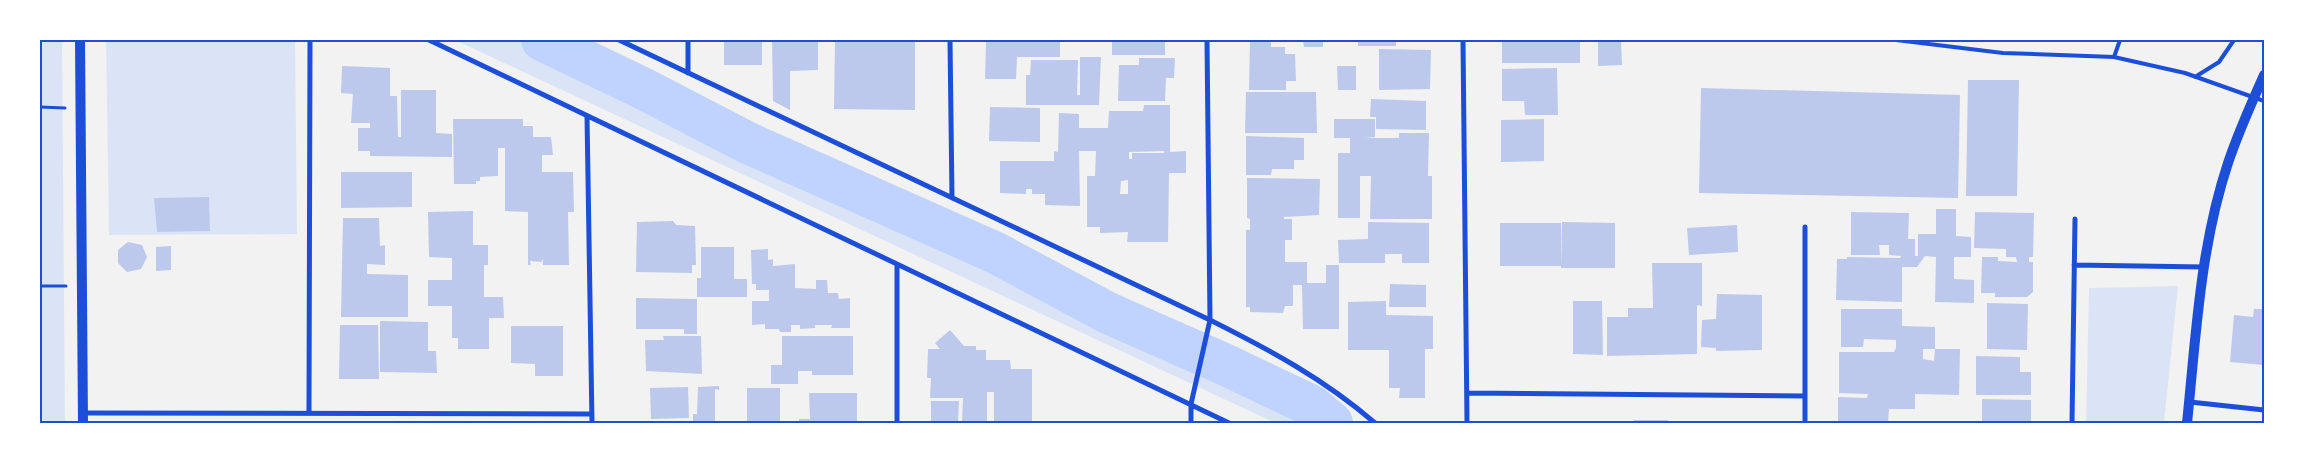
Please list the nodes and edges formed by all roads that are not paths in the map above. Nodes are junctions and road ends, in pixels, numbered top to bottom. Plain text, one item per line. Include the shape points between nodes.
1 (80, 40) edge
2 (310, 40) edge
3 (429, 40) edge
4 (619, 40) edge
5 (688, 40) edge
6 (950, 40) edge
7 (1207, 40) edge
8 (1464, 40) edge
9 (1896, 40) edge
10 (2120, 40) edge
11 (2234, 40) edge
12 (2114, 57) junction
13 (688, 73) junction
14 (2264, 75) edge
15 (2195, 77) junction
16 (2259, 99) edge
17 (587, 116) junction
18 (952, 198) junction
19 (2075, 219) dead end
20 (1805, 226) dead end
21 (2264, 253) edge
22 (897, 264) junction
23 (2074, 265) junction
24 (2204, 267) junction
25 (2264, 270) edge
26 (1210, 320) junction
27 (1467, 394) junction
28 (1805, 396) junction
29 (2189, 402) junction
30 (1190, 404) junction
31 (2264, 410) edge
32 (309, 413) junction
33 (592, 414) junction
34 (83, 418) edge
35 (592, 423) edge
36 (898, 423) edge
37 (1191, 423) edge
38 (1229, 423) edge
39 (1375, 423) edge
40 (1467, 423) edge
41 (1805, 423) edge
42 (2072, 423) edge
43 (2187, 423) edge

1 - 34 main road
2 - 32 street
3 - 17 street
4 - 13 street
5 - 13 street
6 - 18 street
7 - 26 street
8 - 27 street
9 - 12 lane via 2003,53
10 - 12 lane
11 - 15 lane via 2219,62
12 - 15 lane
13 - 18 street
14 - 16 main road
15 - 16 lane
16 - 24 main road via 2227,164
17 - 22 street
17 - 33 street
18 - 26 street
19 - 23 street
20 - 28 street
21 - 25 lane
22 - 30 street
22 - 36 street
23 - 24 street
23 - 42 street
24 - 29 main road
26 - 30 street
26 - 39 street via 1284,358
27 - 28 street
27 - 40 street
28 - 41 street
29 - 31 street
29 - 43 main road
30 - 37 street
30 - 38 street
32 - 33 street
32 - 34 street
33 - 35 street

